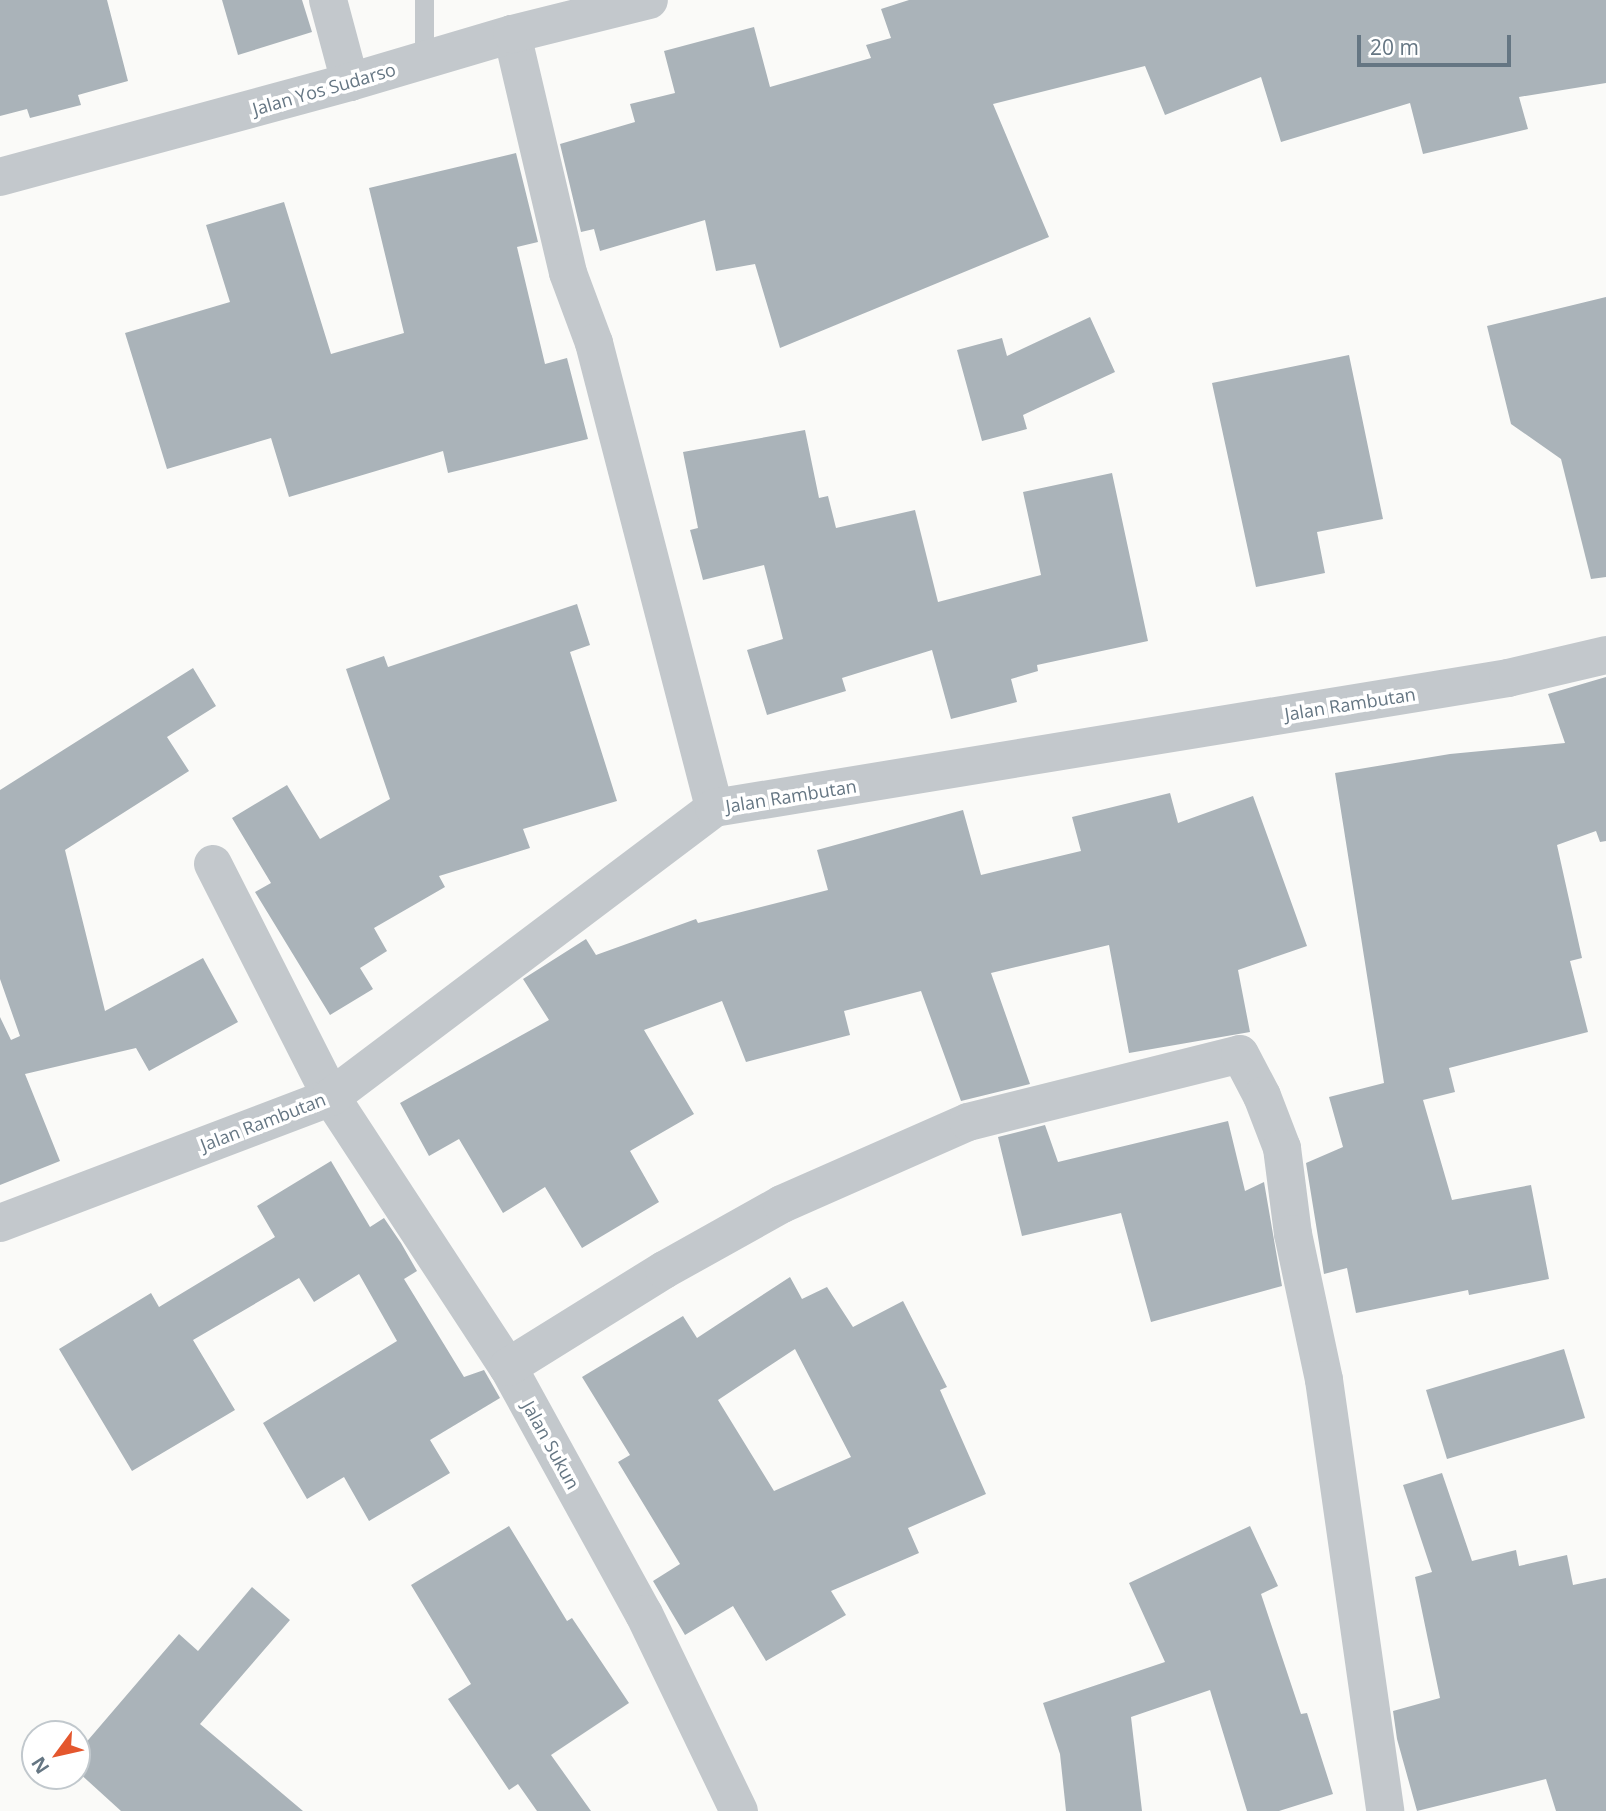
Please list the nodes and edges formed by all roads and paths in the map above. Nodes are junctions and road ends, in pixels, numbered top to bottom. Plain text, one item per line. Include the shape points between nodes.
1 (328, 0) edge
2 (424, 0) edge
3 (649, 0) edge
4 (512, 34) junction
5 (424, 61) junction
6 (350, 82) junction
7 (0, 177) edge
8 (1606, 655) edge
9 (715, 808) junction
10 (213, 864) dead end
11 (331, 1097) junction
12 (0, 1223) edge
13 (508, 1367) junction
14 (739, 1811) edge
15 (1385, 1811) edge

1 - 6 street
2 - 5 lane
3 - 4 street, Jalan Yos Sudarso
4 - 5 street, Jalan Yos Sudarso
4 - 9 street via 568,273 594,343
5 - 6 street, Jalan Yos Sudarso
6 - 7 street, Jalan Yos Sudarso
8 - 9 street, Jalan Rambutan via 1508,678
9 - 11 street, Jalan Rambutan
10 - 11 street, Jalan Sukun
11 - 12 street, Jalan Rambutan
11 - 13 street, Jalan Sukun
13 - 14 street, Jalan Sukun via 644,1614
13 - 15 street via 664,1270 782,1204 968,1122 1240,1054 1282,1148 1293,1234 1324,1380

